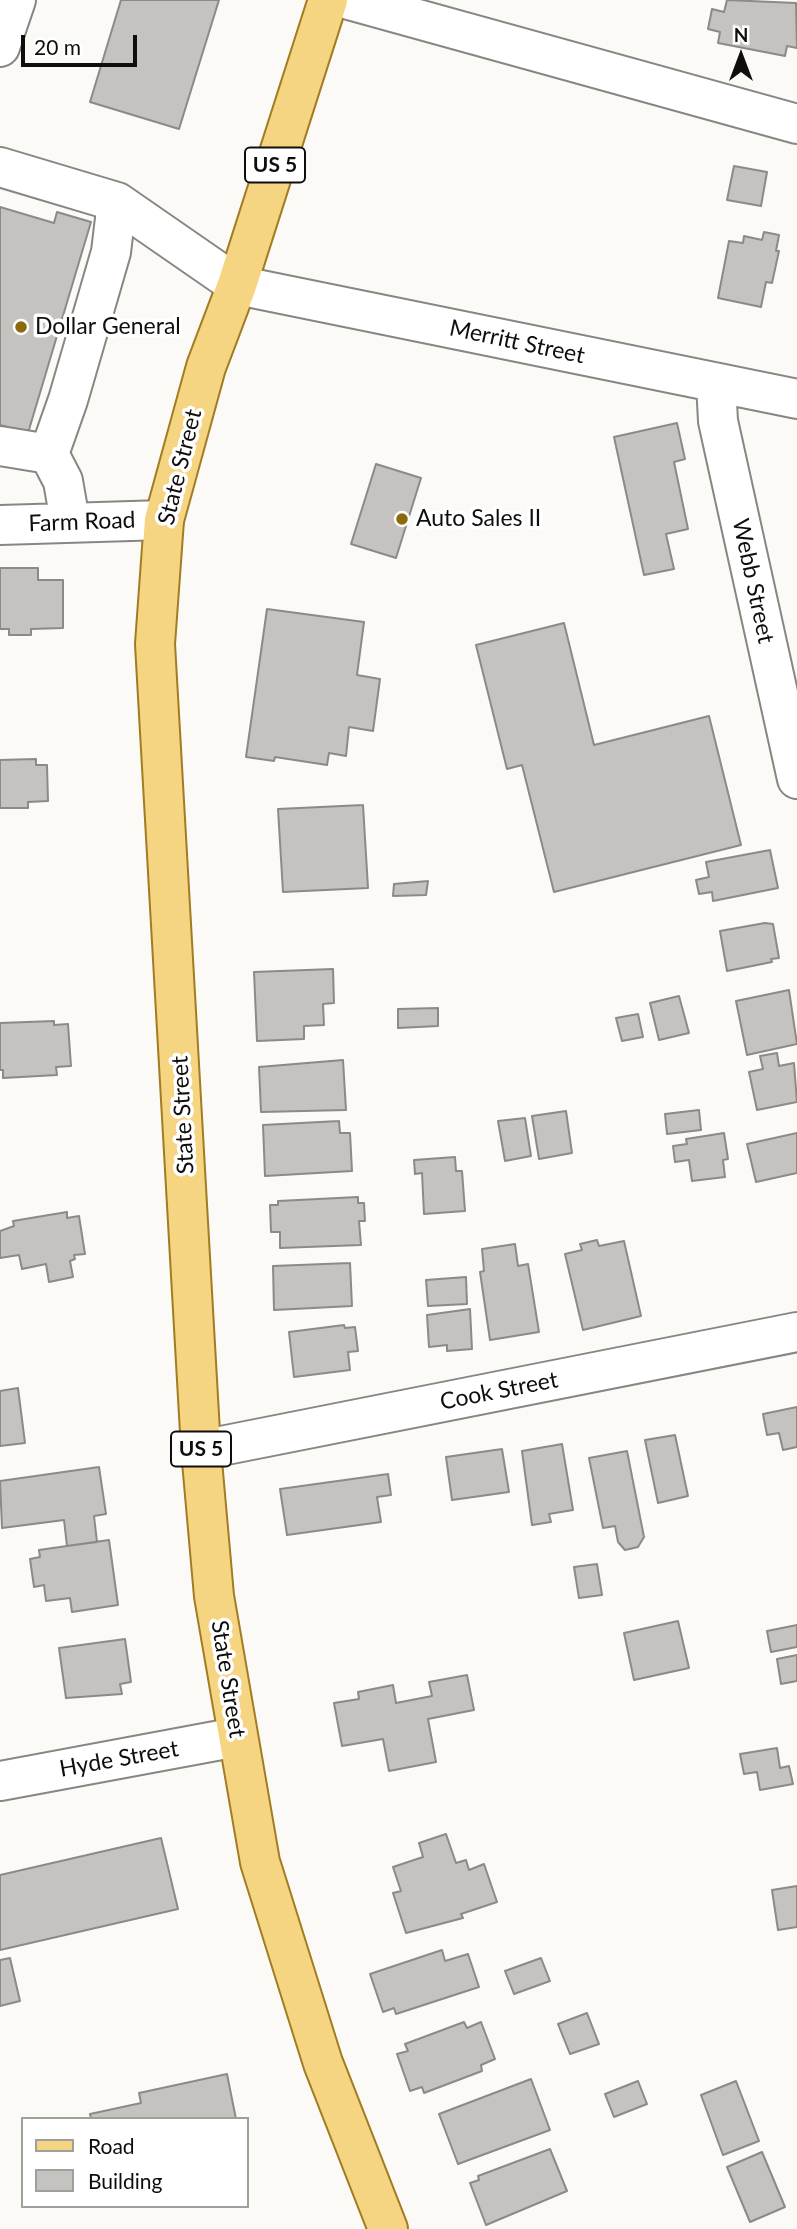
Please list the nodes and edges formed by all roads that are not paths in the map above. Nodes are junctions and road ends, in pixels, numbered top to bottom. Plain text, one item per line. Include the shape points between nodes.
1 (16, 0) edge
2 (328, 0) edge
3 (349, 0) edge
4 (409, 8) edge
5 (0, 47) edge
6 (797, 124) edge
7 (0, 167) edge
8 (117, 202) junction
9 (237, 285) junction
10 (716, 383) junction
11 (796, 396) edge
12 (0, 446) edge
13 (49, 454) junction
14 (164, 520) junction
15 (70, 521) junction
16 (0, 525) edge
17 (797, 779) edge
18 (797, 1332) edge
19 (201, 1450) junction
20 (237, 1737) junction
21 (0, 1781) edge
22 (387, 2229) edge

1 - 5 street
2 - 9 main road, State Street / US 5
3 - 4 street
4 - 6 street
7 - 8 street
8 - 9 street
8 - 13 street via 111,252
9 - 10 street, Merritt Street
9 - 14 main road, State Street / US 5 via 206,367
10 - 11 street, Merritt Street
10 - 17 street, Webb Street via 718,421
12 - 13 street
13 - 15 street via 63,481
14 - 15 street, Farm Road
14 - 19 main road, State Street / US 5 via 155,644
15 - 16 street, Farm Road
18 - 19 street, Cook Street
19 - 20 main road, State Street / US 5 via 214,1596
20 - 21 street, Hyde Street
20 - 22 main road, State Street / US 5 via 260,1862 298,1990

